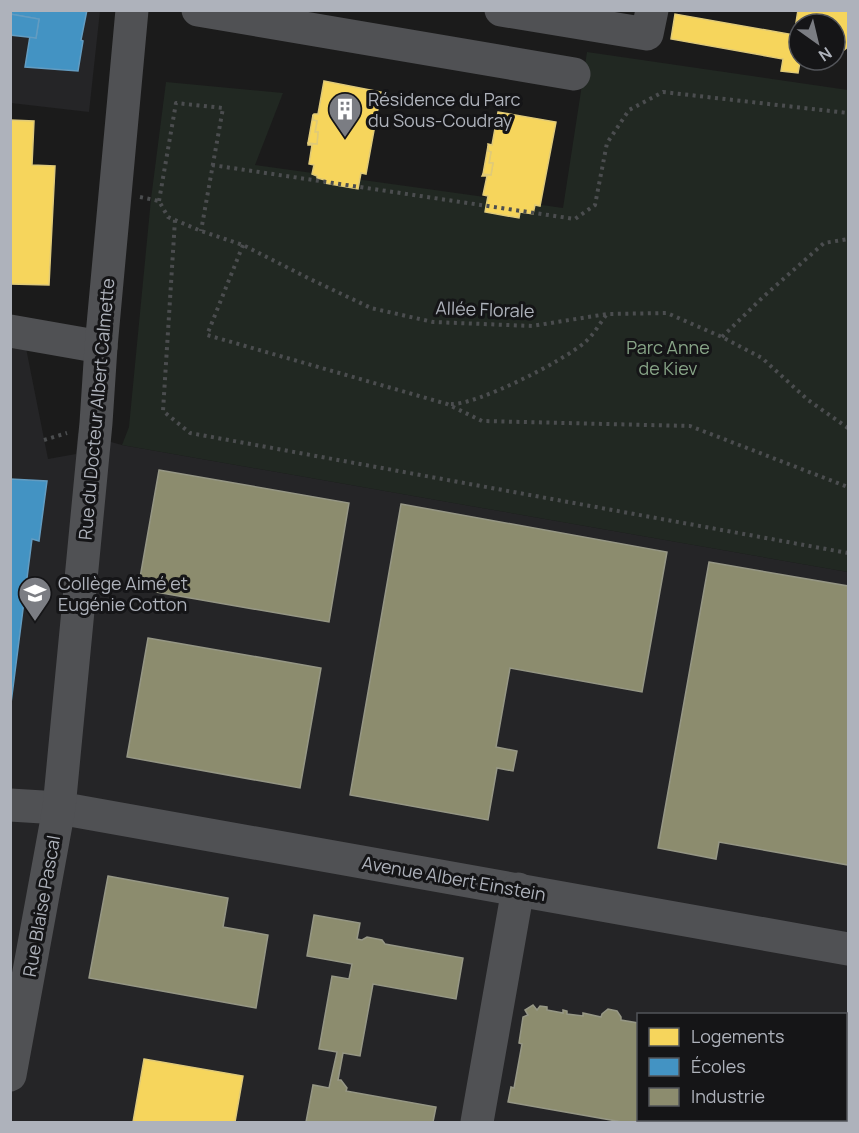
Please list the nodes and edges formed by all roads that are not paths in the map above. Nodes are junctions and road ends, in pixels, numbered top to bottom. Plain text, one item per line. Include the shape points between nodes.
1 (132, 10) edge
2 (198, 10) edge
3 (501, 10) edge
4 (652, 10) edge
5 (574, 74) dead end
6 (10, 331) edge
7 (101, 347) junction
8 (10, 806) edge
9 (59, 808) junction
10 (518, 889) junction
11 (849, 949) edge
12 (10, 1075) edge
13 (477, 1122) edge

1 - 7 street, Rue du Docteur Albert Calmette
2 - 5 street
3 - 4 street via 647,34
6 - 7 street
7 - 9 street, Rue du Docteur Albert Calmette
8 - 9 street, Avenue Albert Einstein
9 - 10 street, Avenue Albert Einstein
9 - 12 street, Rue Blaise Pascal
10 - 11 street, Avenue Albert Einstein
10 - 13 street

